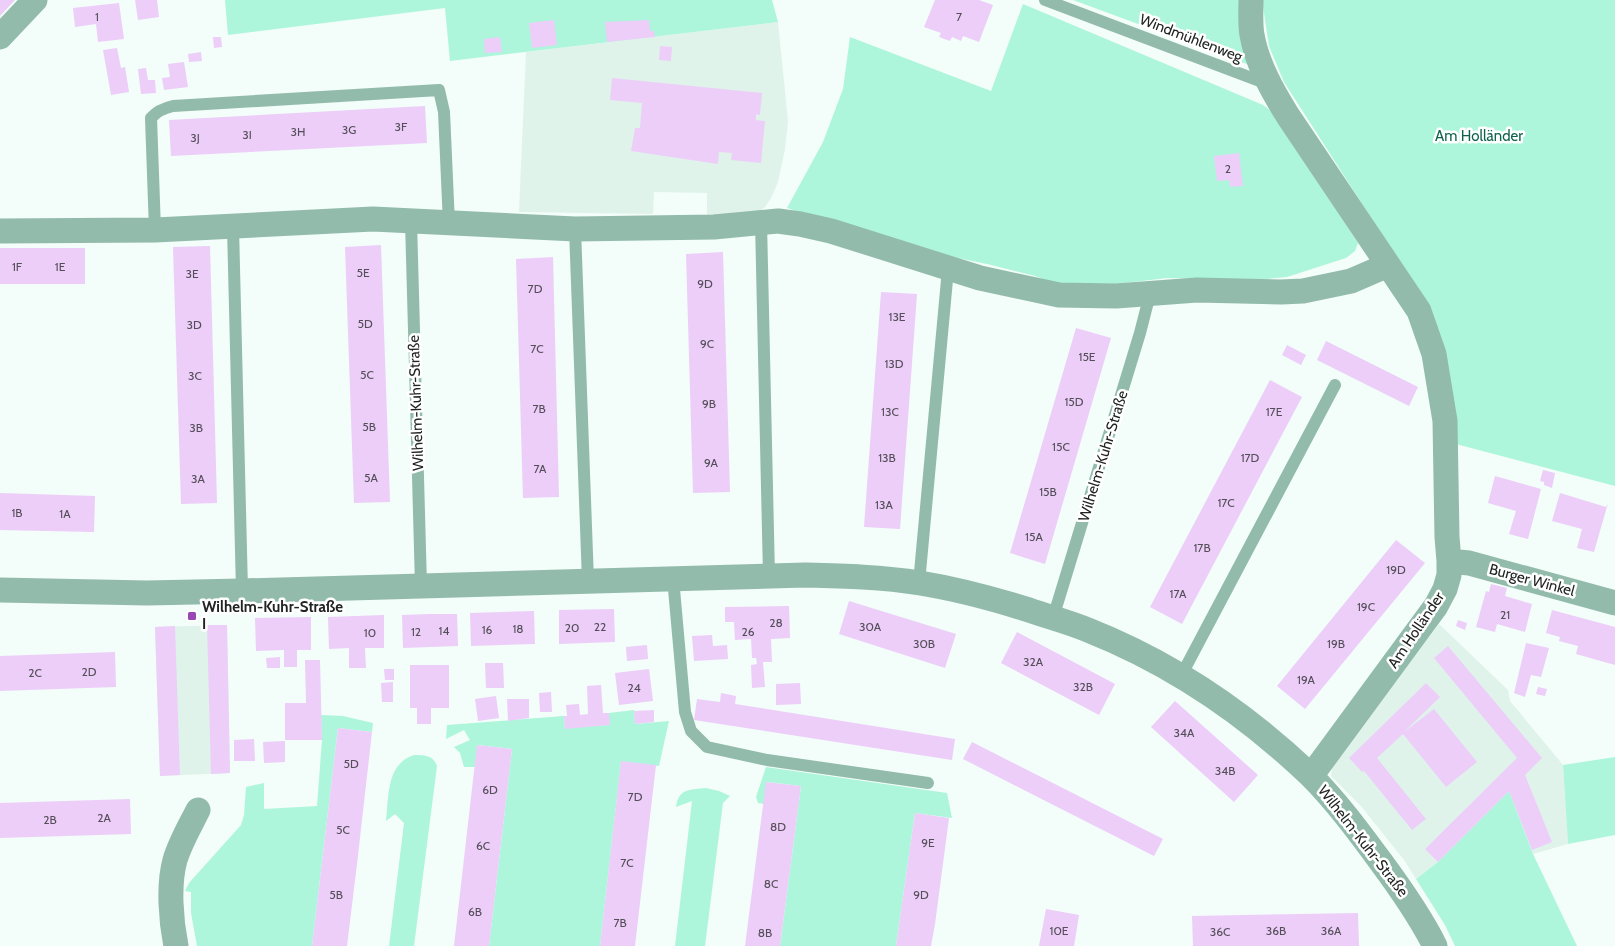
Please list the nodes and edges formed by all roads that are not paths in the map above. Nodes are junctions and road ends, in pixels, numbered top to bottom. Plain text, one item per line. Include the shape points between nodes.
1 (35, 0) edge
2 (1045, 0) edge
3 (1250, 0) edge
4 (0, 37) edge
5 (1270, 85) junction
6 (412, 221) junction
7 (761, 222) junction
8 (449, 224) junction
9 (233, 227) junction
10 (575, 229) junction
11 (155, 230) junction
12 (0, 231) edge
13 (1388, 264) junction
14 (948, 269) junction
15 (1150, 294) junction
16 (1335, 385) dead end
17 (1449, 561) junction
18 (769, 576) junction
19 (673, 578) junction
20 (588, 581) junction
21 (919, 583) junction
22 (421, 586) junction
23 (0, 590) edge
24 (242, 591) junction
25 (1615, 602) edge
26 (1053, 618) junction
27 (1181, 676) junction
28 (1311, 776) junction
29 (928, 783) dead end
30 (198, 810) dead end
31 (176, 946) edge
32 (1435, 946) edge

1 - 4 street
2 - 5 lane, Windmühlenweg
3 - 5 street, Am Holländer via 1252,35
5 - 13 street, Am Holländer
6 - 8 street
6 - 9 street via 373,219
6 - 22 lane, Wilhelm-Kuhr-Straße
7 - 10 street via 714,227
7 - 14 street via 778,221 830,231
7 - 18 lane
8 - 10 street
8 - 11 lane via 444,112 439,90 163,108 151,118
9 - 11 street
9 - 24 lane
10 - 20 lane
11 - 12 street
13 - 15 street via 1351,281 1303,291 1197,290
13 - 17 street, Am Holländer via 1419,310 1434,354 1445,421
14 - 15 street via 1059,295
14 - 21 lane
15 - 26 lane, Wilhelm-Kuhr-Straße
16 - 27 lane
17 - 25 street, Burger Winkel via 1469,563
17 - 28 street, Am Holländer via 1445,589 1436,606
18 - 19 street, Wilhelm-Kuhr-Straße
18 - 21 street, Wilhelm-Kuhr-Straße via 856,576
19 - 20 street, Wilhelm-Kuhr-Straße
19 - 29 lane via 685,712 691,731 707,747 767,760
20 - 22 street, Wilhelm-Kuhr-Straße
21 - 26 street, Wilhelm-Kuhr-Straße via 972,594
22 - 24 street, Wilhelm-Kuhr-Straße
23 - 24 street, Wilhelm-Kuhr-Straße
26 - 27 street, Wilhelm-Kuhr-Straße via 1135,651
27 - 28 street, Wilhelm-Kuhr-Straße via 1244,718
28 - 32 street, Wilhelm-Kuhr-Straße via 1378,857 1409,900
30 - 31 street via 175,860 171,879

